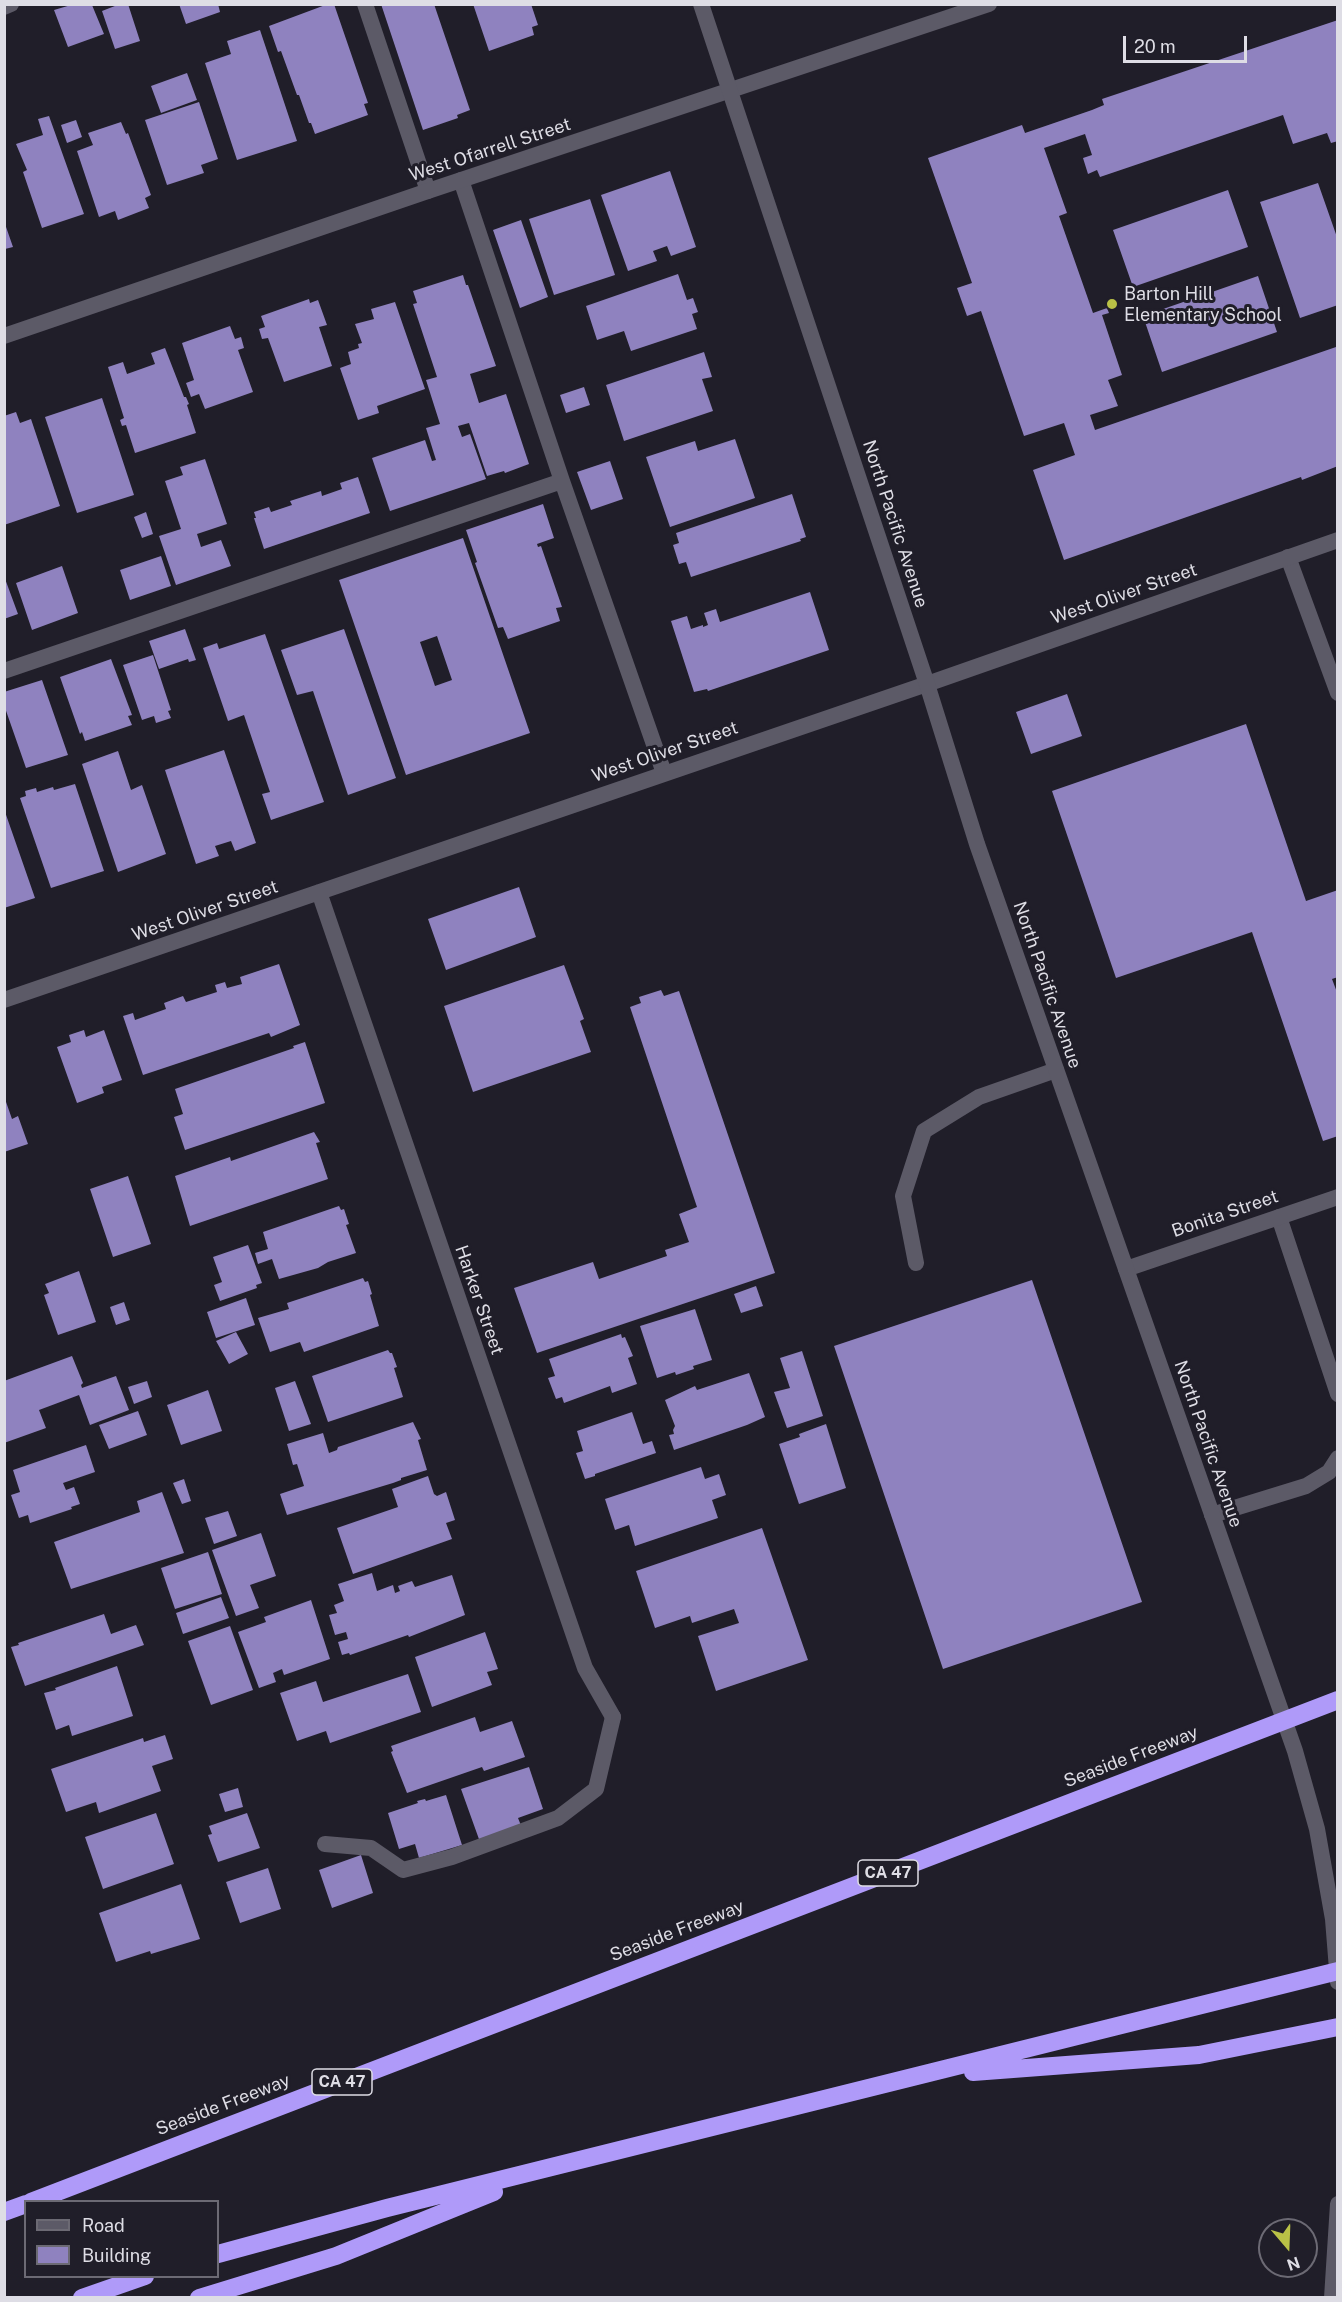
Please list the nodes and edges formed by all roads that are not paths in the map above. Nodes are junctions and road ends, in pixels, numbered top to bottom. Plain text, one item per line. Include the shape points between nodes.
1 (11, 4) edge
2 (365, 4) edge
3 (701, 4) edge
4 (989, 4) edge
5 (4, 7) edge
6 (731, 91) junction
7 (461, 180) junction
8 (428, 191) junction
9 (4, 336) edge
10 (562, 481) junction
11 (1338, 540) edge
12 (1288, 557) junction
13 (4, 670) edge
14 (927, 684) junction
15 (1338, 693) edge
16 (664, 773) junction
17 (319, 892) junction
18 (4, 1000) edge
19 (1056, 1070) junction
20 (1338, 1197) edge
21 (1279, 1216) junction
22 (916, 1263) dead end
23 (1126, 1269) junction
24 (1338, 1394) edge
25 (1338, 1458) edge
26 (1212, 1515) junction
27 (1338, 1700) edge
28 (325, 1844) dead end
29 (1338, 1971) edge
30 (1338, 1982) edge
31 (1338, 2027) edge
32 (924, 2076) junction
33 (551, 2168) junction
34 (36, 2200) edge
35 (1338, 2204) edge
36 (24, 2205) edge
37 (4, 2212) edge
38 (219, 2254) edge
39 (142, 2278) edge
40 (82, 2298) edge
41 (199, 2298) edge
42 (1332, 2298) edge

1 - 5 street
2 - 8 street
3 - 6 street, North Pacific Avenue
4 - 6 street, West Ofarrell Street
6 - 7 street, West Ofarrell Street
6 - 14 street, North Pacific Avenue
7 - 8 street, West Ofarrell Street
7 - 10 street
8 - 9 street, West Ofarrell Street
10 - 13 street
10 - 16 street
11 - 12 street, West Oliver Street
12 - 14 street, West Oliver Street
12 - 15 street
14 - 16 street, West Oliver Street
14 - 19 street, North Pacific Avenue
16 - 17 street, West Oliver Street
17 - 18 street, West Oliver Street
17 - 28 street, Harker Street via 585,1668 613,1717 596,1789 558,1818 452,1857 403,1870 371,1848
19 - 22 street via 979,1097 924,1131 903,1197
19 - 23 street, North Pacific Avenue
20 - 21 street, Bonita Street
21 - 23 street, Bonita Street
21 - 24 street
23 - 26 street, North Pacific Avenue
25 - 26 street via 1329,1472 1306,1486
26 - 30 street, North Pacific Avenue via 1295,1751 1317,1829 1333,1919
27 - 34 highway, Seaside Freeway / CA 47
29 - 32 highway
31 - 32 highway via 1199,2055
32 - 33 highway
33 - 38 highway
33 - 41 highway via 336,2256
35 - 42 street
36 - 37 highway
39 - 40 highway

